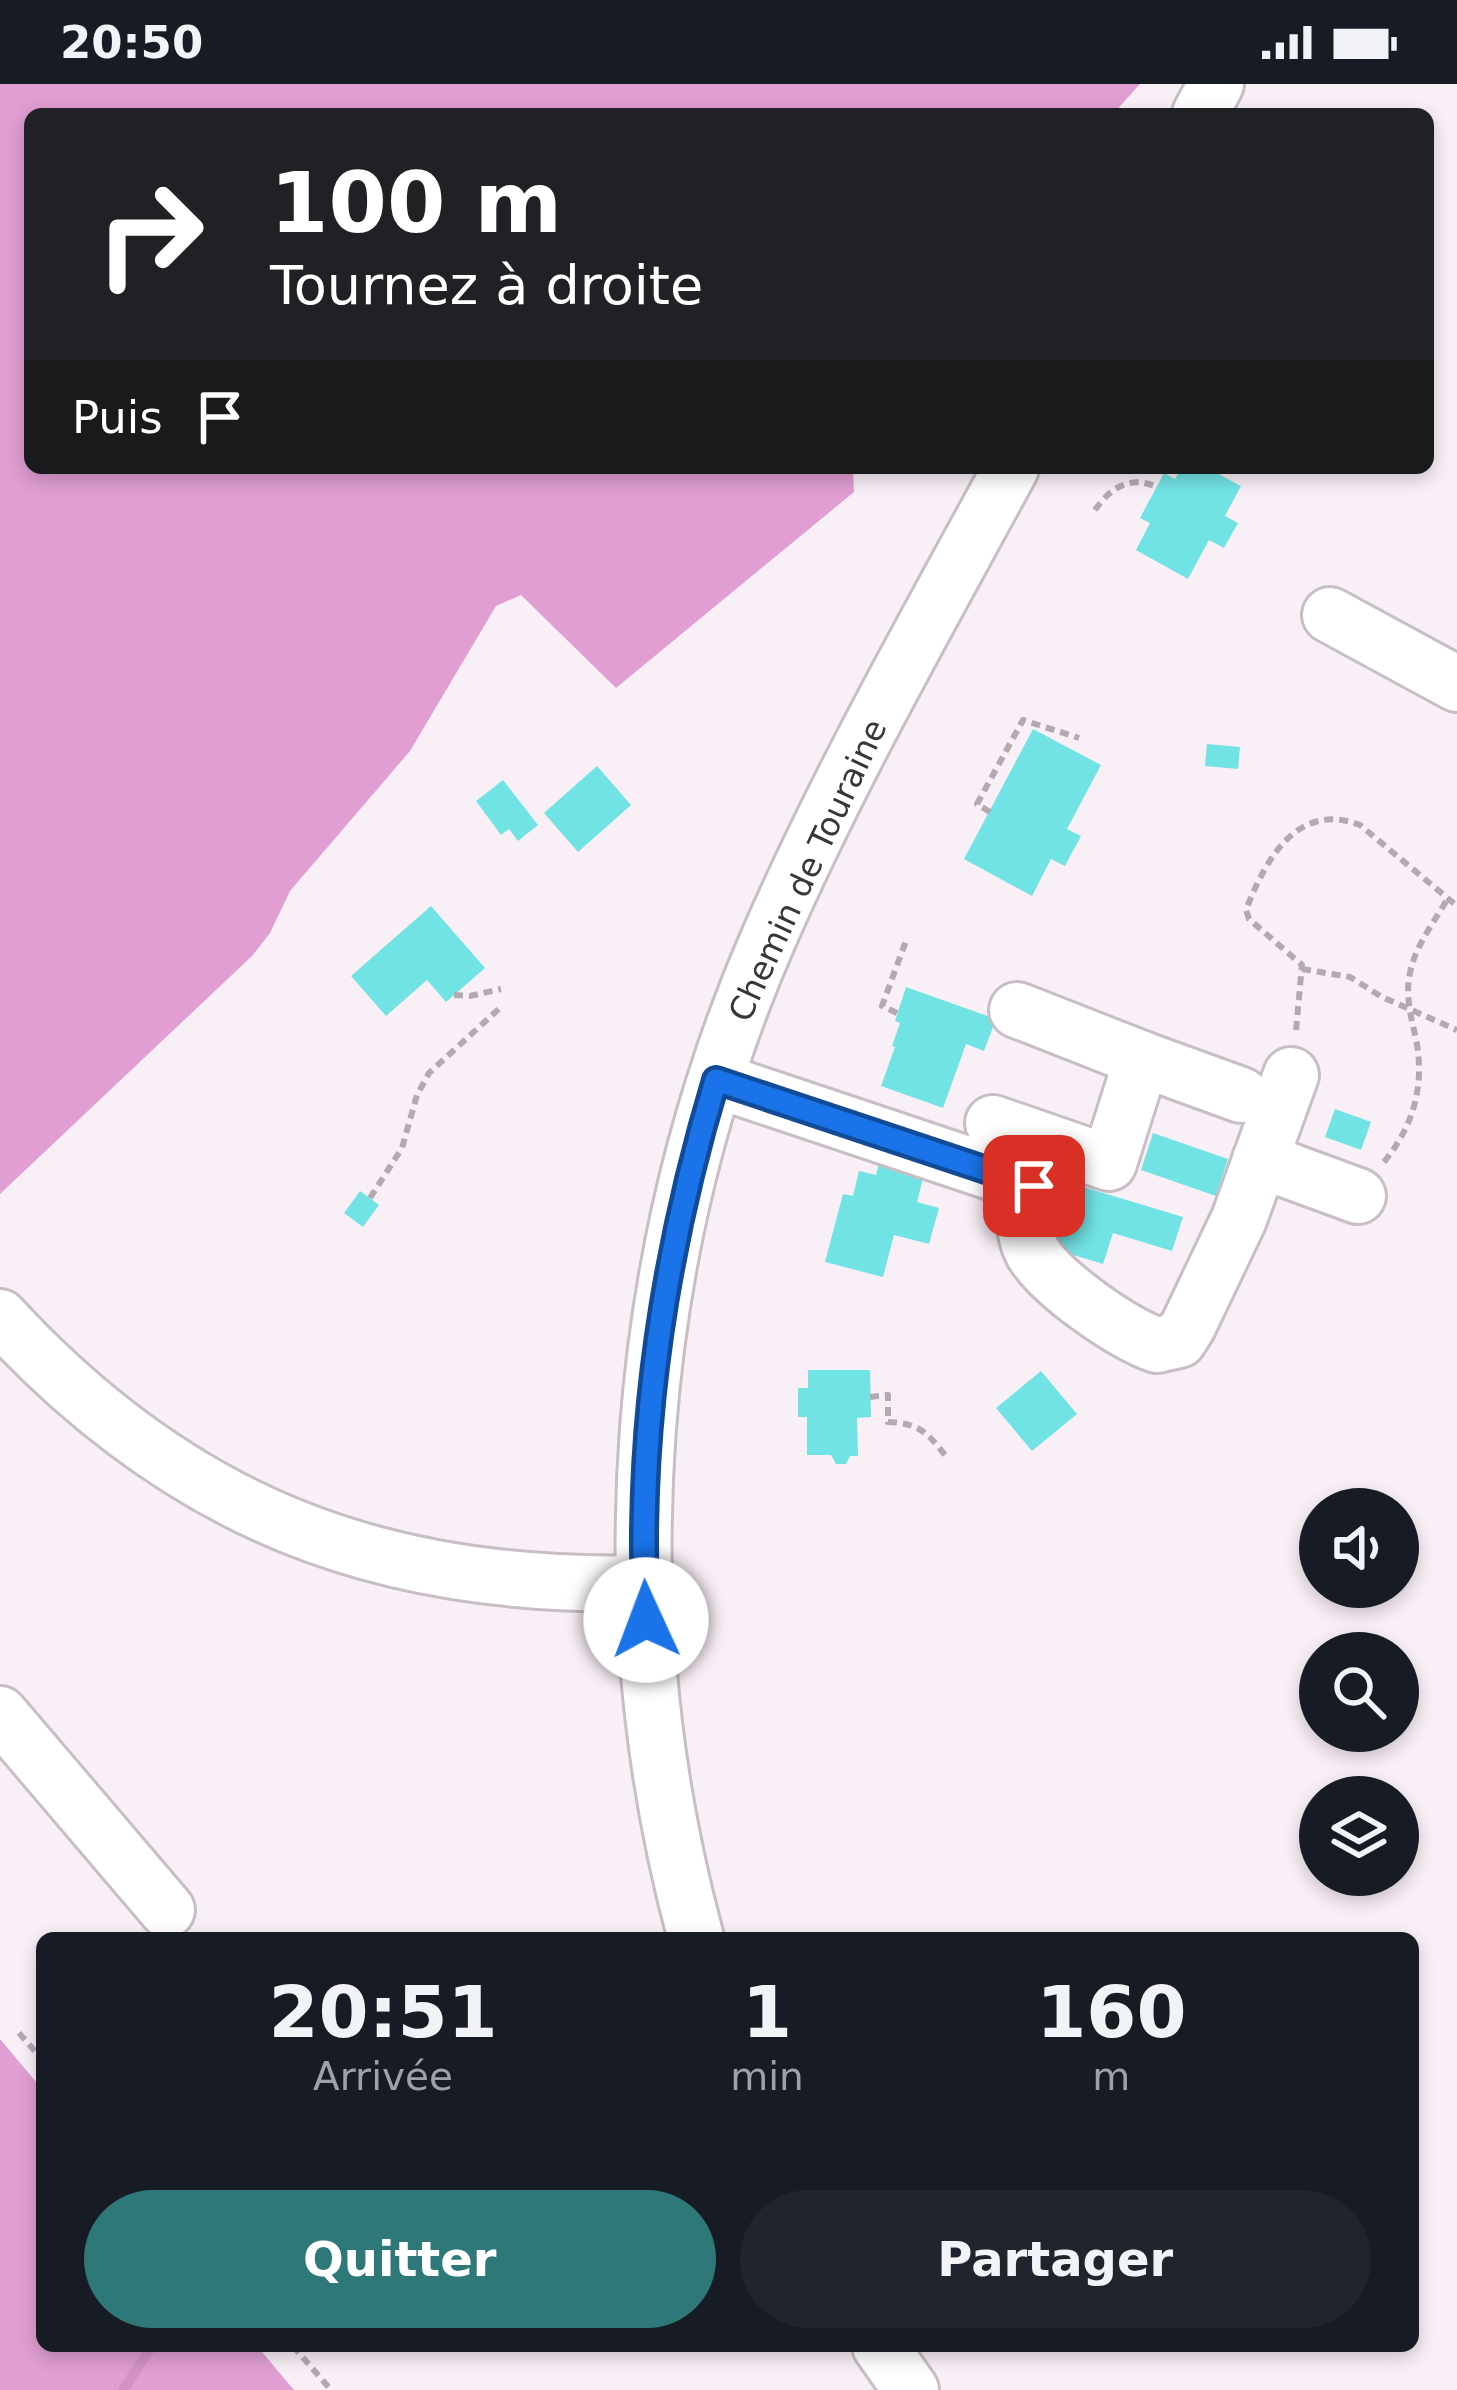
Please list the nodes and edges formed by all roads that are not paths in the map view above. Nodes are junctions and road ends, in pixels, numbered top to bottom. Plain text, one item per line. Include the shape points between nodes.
1 (1009, 474) edge
2 (1330, 615) dead end
3 (1457, 684) edge
4 (1018, 1010) dead end
5 (1142, 1059) junction
6 (1292, 1075) road end
7 (716, 1080) junction
8 (1241, 1095) dead end
9 (993, 1123) dead end
10 (1260, 1160) junction
11 (1006, 1178) junction
12 (1063, 1196) dead end
13 (1358, 1196) dead end
14 (0, 1317) edge
15 (644, 1583) junction
16 (0, 1714) edge
17 (167, 1910) dead end
18 (695, 1932) edge
19 (884, 2352) edge
20 (910, 2390) edge

1 - 7 street, Chemin de Touraine via 784,904
2 - 3 street
4 - 5 street
5 - 8 street
5 - 9 street via 1132,1146 1108,1163
6 - 10 street
7 - 11 street
7 - 15 street, Chemin de Touraine via 660,1316
10 - 11 street via 1188,1326 1170,1344 1142,1339 1049,1271 1026,1236 1019,1187
10 - 13 street
11 - 12 street
14 - 15 street via 132,1439 190,1478 311,1535 456,1572
15 - 18 street, Chemin de Touraine via 662,1772
16 - 17 street
19 - 20 street

